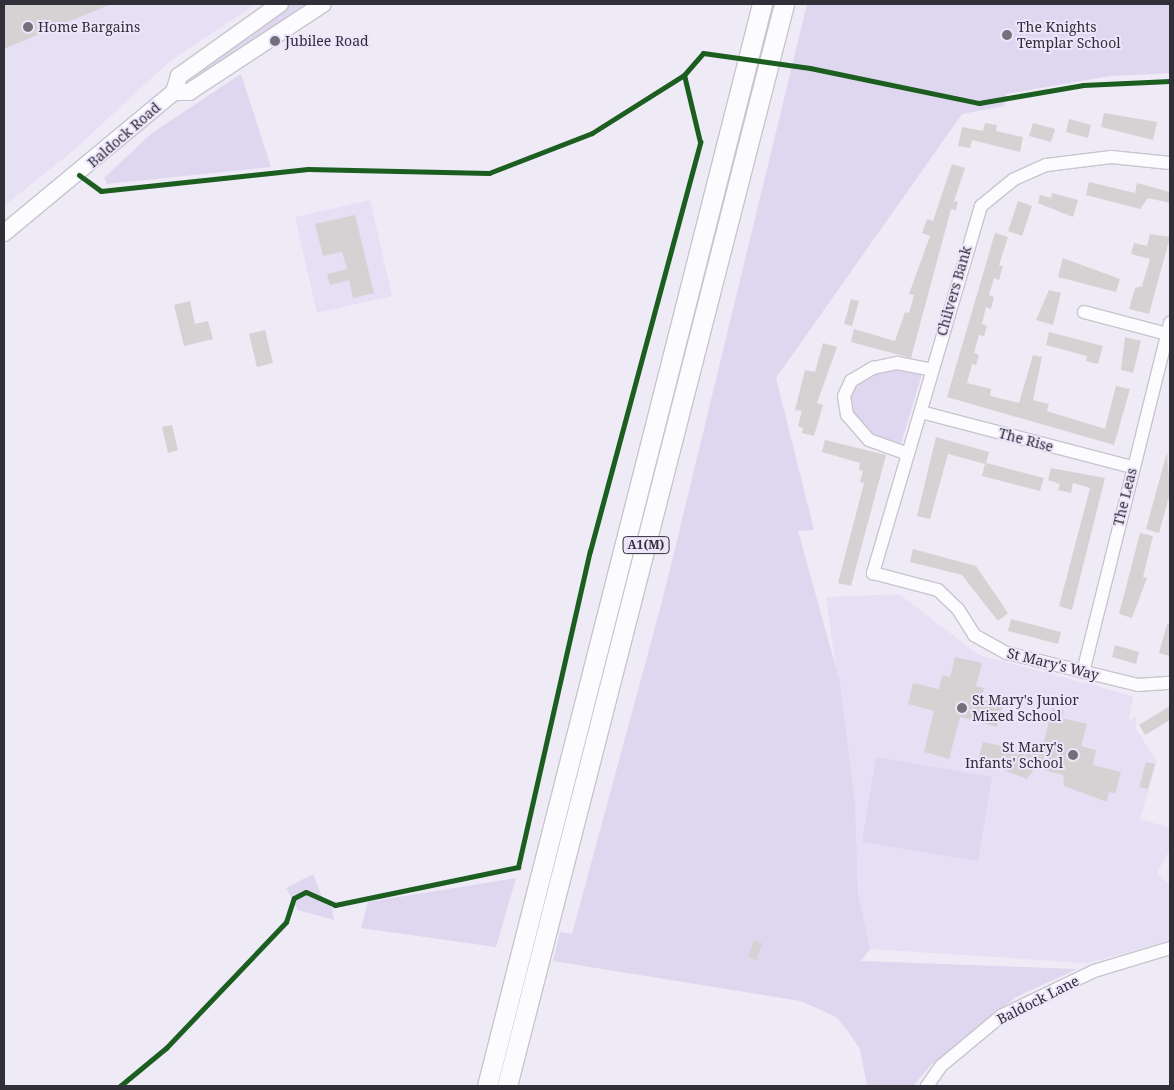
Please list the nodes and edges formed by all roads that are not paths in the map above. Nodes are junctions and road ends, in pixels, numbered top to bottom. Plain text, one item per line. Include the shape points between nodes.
1 (280, 4) edge
2 (323, 4) edge
3 (762, 4) edge
4 (784, 4) edge
5 (174, 92) junction
6 (1170, 163) edge
7 (4, 233) edge
8 (1084, 312) dead end
9 (1169, 328) edge
10 (932, 370) junction
11 (921, 412) junction
12 (908, 454) junction
13 (1132, 467) junction
14 (873, 572) joint
15 (1083, 672) junction
16 (1170, 683) edge
17 (1170, 948) edge
18 (486, 1086) edge
19 (508, 1086) edge
20 (927, 1086) edge

1 - 5 main road, Baldock Road via 179,76
2 - 5 main road, Baldock Road via 189,92
3 - 18 highway, A1(M)
4 - 19 highway, A1(M)
5 - 7 main road, Baldock Road
6 - 10 street, Chilvers Bank via 1074,159 1029,170 988,198 970,235
8 - 9 street
9 - 13 street, The Leas
10 - 11 street, Chilvers Bank
10 - 12 street via 897,363 873,368 851,381 844,396 847,415 869,440
11 - 12 street, Chilvers Bank
11 - 13 street, The Rise
12 - 14 street, Chilvers Bank
13 - 15 street, The Leas
14 - 15 street, St Mary's Way via 938,590 958,610 974,635 994,648
15 - 16 street, St Mary's Way via 1148,686
17 - 20 street, Baldock Lane via 1094,972 1001,1016 941,1066

